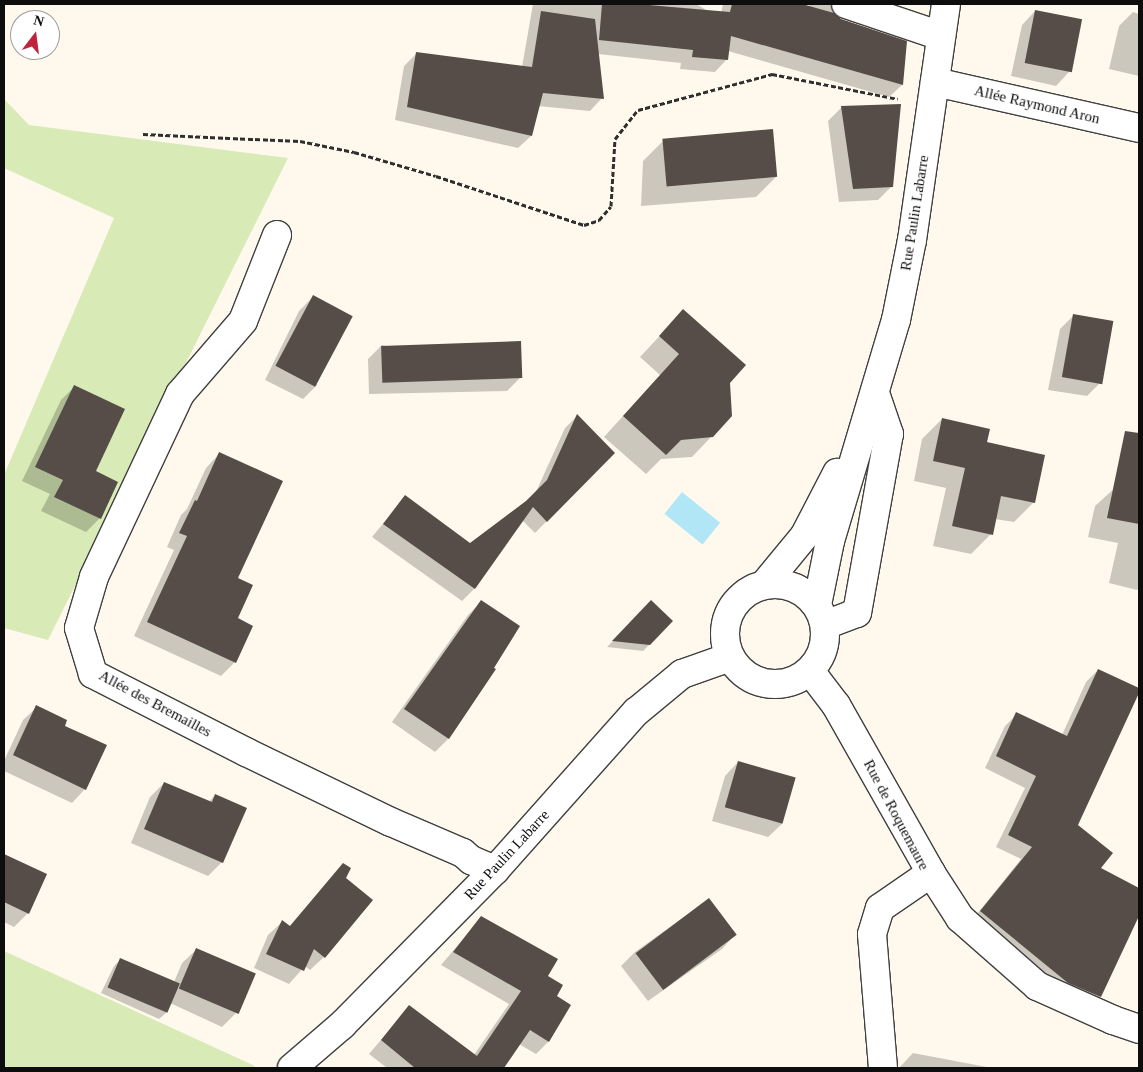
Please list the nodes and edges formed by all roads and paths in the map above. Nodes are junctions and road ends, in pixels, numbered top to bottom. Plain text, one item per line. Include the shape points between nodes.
1 (846, 4) edge
2 (946, 4) edge
3 (942, 36) junction
4 (933, 94) junction
5 (1139, 128) edge
6 (143, 134) dead end
7 (277, 235) dead end
8 (876, 393) junction
9 (866, 419) junction
10 (764, 585) junction
11 (821, 615) junction
12 (730, 657) junction
13 (810, 670) junction
14 (495, 870) junction
15 (931, 873) junction
16 (1139, 1029) edge
17 (292, 1068) edge
18 (883, 1068) edge

1 - 3 street
2 - 3 street, Rue Paulin Labarre
3 - 4 street, Rue Paulin Labarre
4 - 5 street, Allée Raymond Aron
4 - 6 path via 772,74 638,110 615,139 611,206 599,220 584,225 354,152 300,140
4 - 8 street, Rue Paulin Labarre via 912,240 896,320
7 - 14 street, Allée des Bremailles via 243,320 180,394 94,577 79,628 93,674 246,752
8 - 9 street, Rue Paulin Labarre
8 - 11 street via 889,434 856,613
9 - 10 street via 805,535
9 - 11 street via 830,541
10 - 11 street via 794,587 807,595
10 - 12 street via 750,590 730,613 725,627
11 - 13 street via 822,649
12 - 13 street via 739,669 767,683 782,684
12 - 14 street, Rue Paulin Labarre via 682,674 636,712
13 - 15 street, Rue de Roquemaure via 836,705
14 - 17 street, Rue Paulin Labarre via 342,1025
15 - 16 street via 960,918 1037,986
15 - 18 street, Rue de Roquemaure via 880,908 872,934

